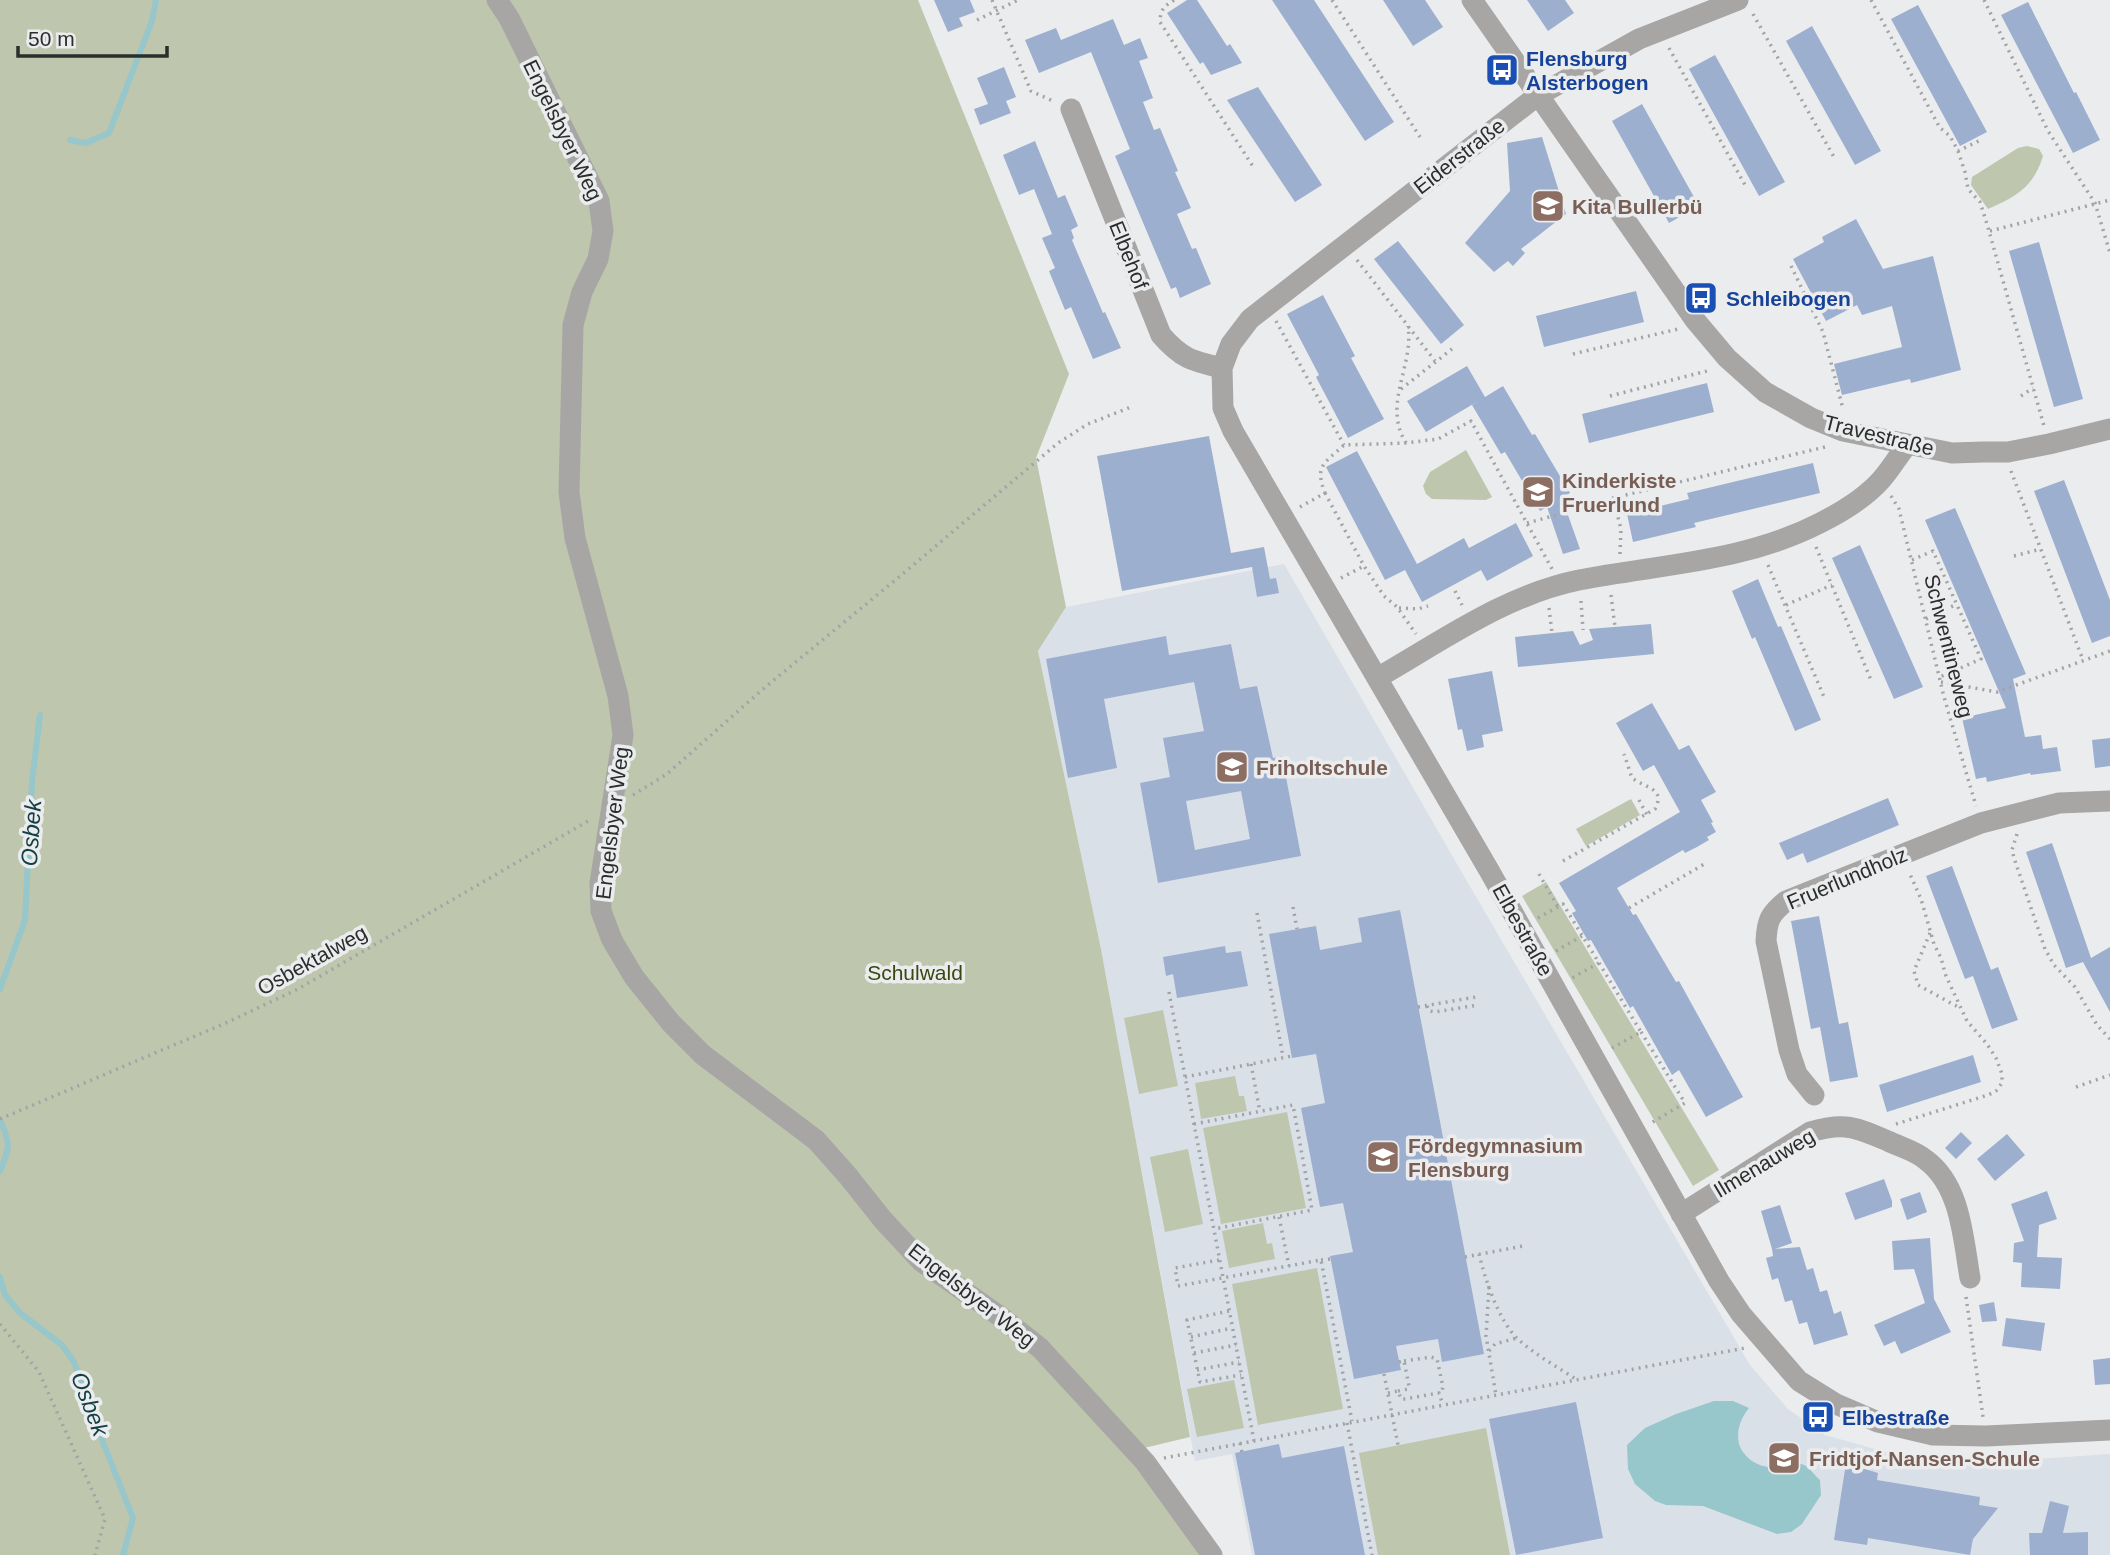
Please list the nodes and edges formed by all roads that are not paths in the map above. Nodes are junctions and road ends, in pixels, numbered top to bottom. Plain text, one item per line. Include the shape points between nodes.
1 (497, 0) edge
2 (1472, 0) edge
3 (1745, 6) edge
4 (1537, 96) junction
5 (1071, 109) road end
6 (1222, 368) junction
7 (2110, 429) edge
8 (1907, 445) junction
9 (1377, 678) junction
10 (2110, 801) edge
11 (1814, 1096) dead end
12 (1681, 1214) junction
13 (1970, 1278) road end
14 (2110, 1430) edge
15 (1212, 1555) edge

1 - 15 street, Engelsbyer Weg via 599,201 604,231 573,325 569,492 575,538 618,696 623,735 600,883 601,911 612,940 671,1023 703,1055 816,1140 922,1262 1040,1348 1145,1462
2 - 4 street, Travestraße
3 - 4 street, Eiderstraße via 1659,30
4 - 6 street, Eiderstraße via 1250,319 1231,344
4 - 8 street, Travestraße via 1695,320 1727,358 1765,391 1811,418 1843,431
5 - 6 street, Elbehof via 1161,335 1190,360
6 - 9 street, Elbestraße via 1223,408 1233,431
7 - 8 street, Travestraße via 2008,452 1952,453
8 - 9 street via 1881,480 1847,509 1808,529 1760,547 1570,582 1501,606
9 - 12 street, Elbestraße
10 - 11 street, Fruerlundholz via 2059,803 1981,823 1786,901 1773,912 1766,941 1789,1051 1797,1074
12 - 13 street, Ilmenauweg via 1810,1132 1849,1126 1925,1158 1940,1174 1952,1193
12 - 14 street, Elbestraße via 1741,1314 1800,1381 1836,1404 1878,1422 1933,1435

